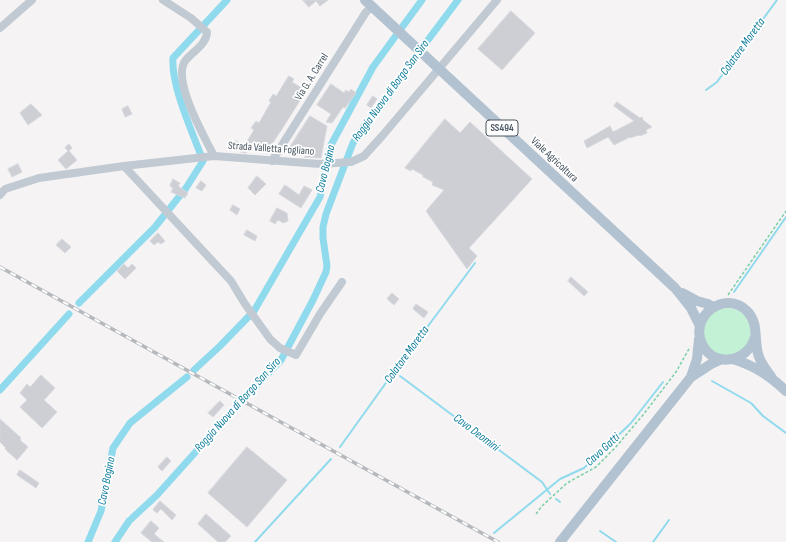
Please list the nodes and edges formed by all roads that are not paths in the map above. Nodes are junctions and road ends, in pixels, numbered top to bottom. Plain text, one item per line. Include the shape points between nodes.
1 (32, 0) edge
2 (163, 0) edge
3 (497, 0) edge
4 (368, 4) edge
5 (0, 28) edge
6 (439, 69) junction
7 (211, 157) junction
8 (272, 161) junction
9 (124, 166) junction
10 (2, 190) edge
11 (342, 282) dead end
12 (675, 288) junction
13 (718, 305) junction
14 (700, 326) junction
15 (700, 337) junction
16 (755, 337) junction
17 (722, 359) junction
18 (733, 359) junction
19 (691, 377) junction
20 (772, 378) junction
21 (786, 391) edge
22 (560, 542) edge

1 - 5 street
2 - 7 street via 202,27 207,34 205,40 185,61 181,74 183,87
3 - 6 street, Strada Valletta Fogliano
4 - 6 main road, Viale Agricoltura / SS494
4 - 8 street, Via G. A. Carrel via 366,12
6 - 8 street, Strada Valletta Fogliano via 364,156 349,162 327,164
6 - 12 main road, Viale Agricoltura / SS494
7 - 8 street, Strada Valletta Fogliano
7 - 9 street, Strada Valletta Fogliano
9 - 10 street, Strada Valletta Fogliano via 39,178
9 - 11 street via 231,281 270,339 280,348 296,355
12 - 13 main road, Viale Agricoltura / SS494 via 698,301
12 - 14 main road, Viale Agricoltura / SS494 via 691,308
13 - 14 main road via 704,315
13 - 16 main road, Viale Agricoltura via 738,305 748,311 756,326
14 - 15 main road, Viale Agricoltura
15 - 17 main road via 707,351
15 - 19 main road, Viale Agricoltura
16 - 18 main road via 748,352
16 - 20 main road, Viale Agricoltura via 759,358
17 - 18 main road, Viale Agricoltura
17 - 19 main road
18 - 20 main road, Viale Agricoltura via 750,365
19 - 22 main road
20 - 21 main road, Viale Agricoltura

